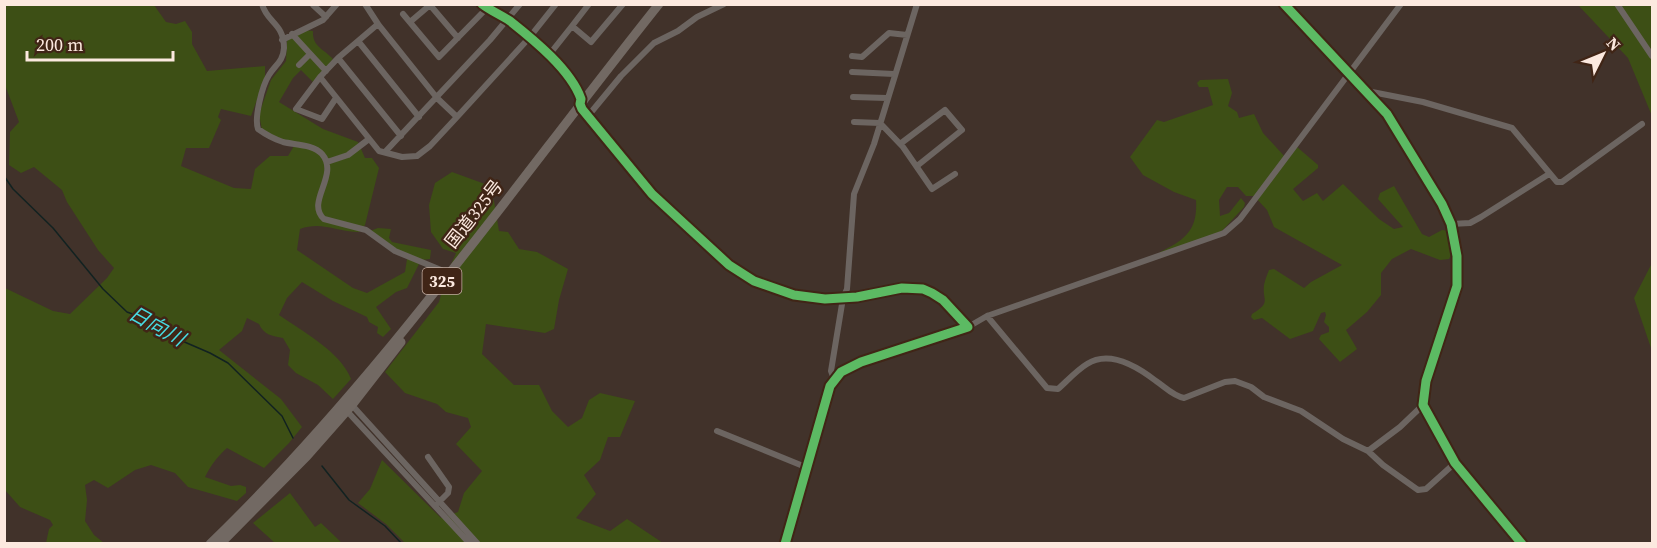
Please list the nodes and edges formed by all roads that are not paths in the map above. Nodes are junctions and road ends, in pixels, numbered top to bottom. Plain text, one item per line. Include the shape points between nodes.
1 (262, 4) edge
2 (337, 4) edge
3 (365, 4) edge
4 (520, 4) edge
5 (556, 4) edge
6 (590, 4) edge
7 (623, 4) edge
8 (659, 4) edge
9 (665, 4) edge
10 (724, 4) edge
11 (917, 4) edge
12 (1284, 4) edge
13 (1401, 4) edge
14 (1617, 4) edge
15 (313, 5) edge
16 (484, 6) edge
17 (404, 14) dead end
18 (326, 17) junction
19 (508, 20) junction
20 (410, 22) junction
21 (378, 24) junction
22 (572, 26) junction
23 (292, 34) junction
24 (907, 35) junction
25 (458, 38) junction
26 (529, 38) junction
27 (282, 40) junction
28 (358, 41) junction
29 (310, 54) junction
30 (549, 55) junction
31 (852, 56) dead end
32 (1653, 56) edge
33 (338, 58) junction
34 (299, 65) dead end
35 (326, 71) junction
36 (852, 72) dead end
37 (894, 74) junction
38 (1349, 74) junction
39 (320, 77) junction
40 (1366, 91) junction
41 (853, 97) dead end
42 (336, 98) junction
43 (437, 98) junction
44 (887, 98) junction
45 (583, 107) junction
46 (419, 117) junction
47 (457, 117) junction
48 (854, 122) dead end
49 (880, 123) junction
50 (1642, 124) dead end
51 (401, 136) junction
52 (369, 139) junction
53 (900, 144) junction
54 (386, 152) junction
55 (327, 162) junction
56 (917, 166) junction
57 (955, 174) dead end
58 (1549, 174) junction
59 (1451, 224) junction
60 (446, 276) junction
61 (843, 298) junction
62 (987, 316) junction
63 (968, 327) junction
64 (834, 379) junction
65 (346, 405) junction
66 (1423, 405) junction
67 (717, 431) dead end
68 (1368, 451) junction
69 (428, 458) dead end
70 (1455, 463) junction
71 (808, 468) junction
72 (437, 503) junction
73 (210, 543) edge
74 (219, 543) edge
75 (470, 543) edge
76 (478, 543) edge
77 (785, 543) edge
78 (1522, 543) edge

1 - 27 street via 264,14 279,28
2 - 18 street
3 - 21 street
4 - 19 street
5 - 26 street
6 - 22 street
7 - 22 street via 591,42
8 - 45 highway, 国道325号 / 325
9 - 45 highway, 国道325号 / 325
10 - 45 street via 654,43
11 - 24 street
12 - 38 street
13 - 38 street
14 - 32 street
15 - 18 street
16 - 19 street
16 - 25 street
17 - 20 street
18 - 23 street
19 - 26 street
19 - 43 street
20 - 25 street via 430,5
20 - 25 street via 439,57
21 - 28 street
21 - 43 street
22 - 30 street
23 - 27 street
23 - 29 street
24 - 31 street via 889,33 862,57
24 - 37 street
26 - 30 street
26 - 47 street
27 - 55 street via 283,58 269,75 256,126 281,141 316,149
28 - 33 street
28 - 46 street
29 - 34 street
29 - 35 street
30 - 45 street via 573,83
33 - 35 street
33 - 51 street
35 - 39 street
36 - 37 street
37 - 44 street
38 - 40 street
38 - 62 street via 1240,219 1224,233
39 - 42 street
39 - 42 street via 296,109 322,119
40 - 58 street via 1423,102 1512,128
40 - 59 street via 1387,114
41 - 44 street
42 - 52 street
43 - 46 street
43 - 47 street
44 - 49 street
45 - 60 highway, 国道325号 / 325
45 - 61 street via 652,194 740,273 794,295
45 - 65 highway, 国道325号 / 325
46 - 51 street
47 - 54 street via 417,156
48 - 49 street
49 - 53 street
49 - 61 street via 854,194 848,289
50 - 58 street via 1562,182
51 - 54 street
52 - 54 street via 379,151
52 - 55 street via 348,155
53 - 56 street
53 - 56 street via 945,110 962,130
55 - 60 street via 328,172 318,205 321,216 366,230 395,251 441,270
56 - 57 street via 932,189
58 - 59 street via 1470,223
59 - 66 street via 1457,286 1426,381
60 - 65 highway, 国道325号 / 325
61 - 63 street via 902,288 923,289 943,300
61 - 64 street via 831,371
62 - 63 street
62 - 68 street via 1047,388 1058,389 1087,364 1107,359 1139,368 1184,398 1235,381 1301,411
63 - 64 street via 861,362
64 - 71 street
65 - 72 street
65 - 73 highway, 国道325号 / 325
65 - 74 highway, 国道325号 / 325 via 307,456
66 - 68 street
66 - 70 street
67 - 71 street
68 - 70 street via 1418,490 1426,489
69 - 72 street via 449,487
70 - 78 street
71 - 77 street
72 - 75 street
72 - 76 street

